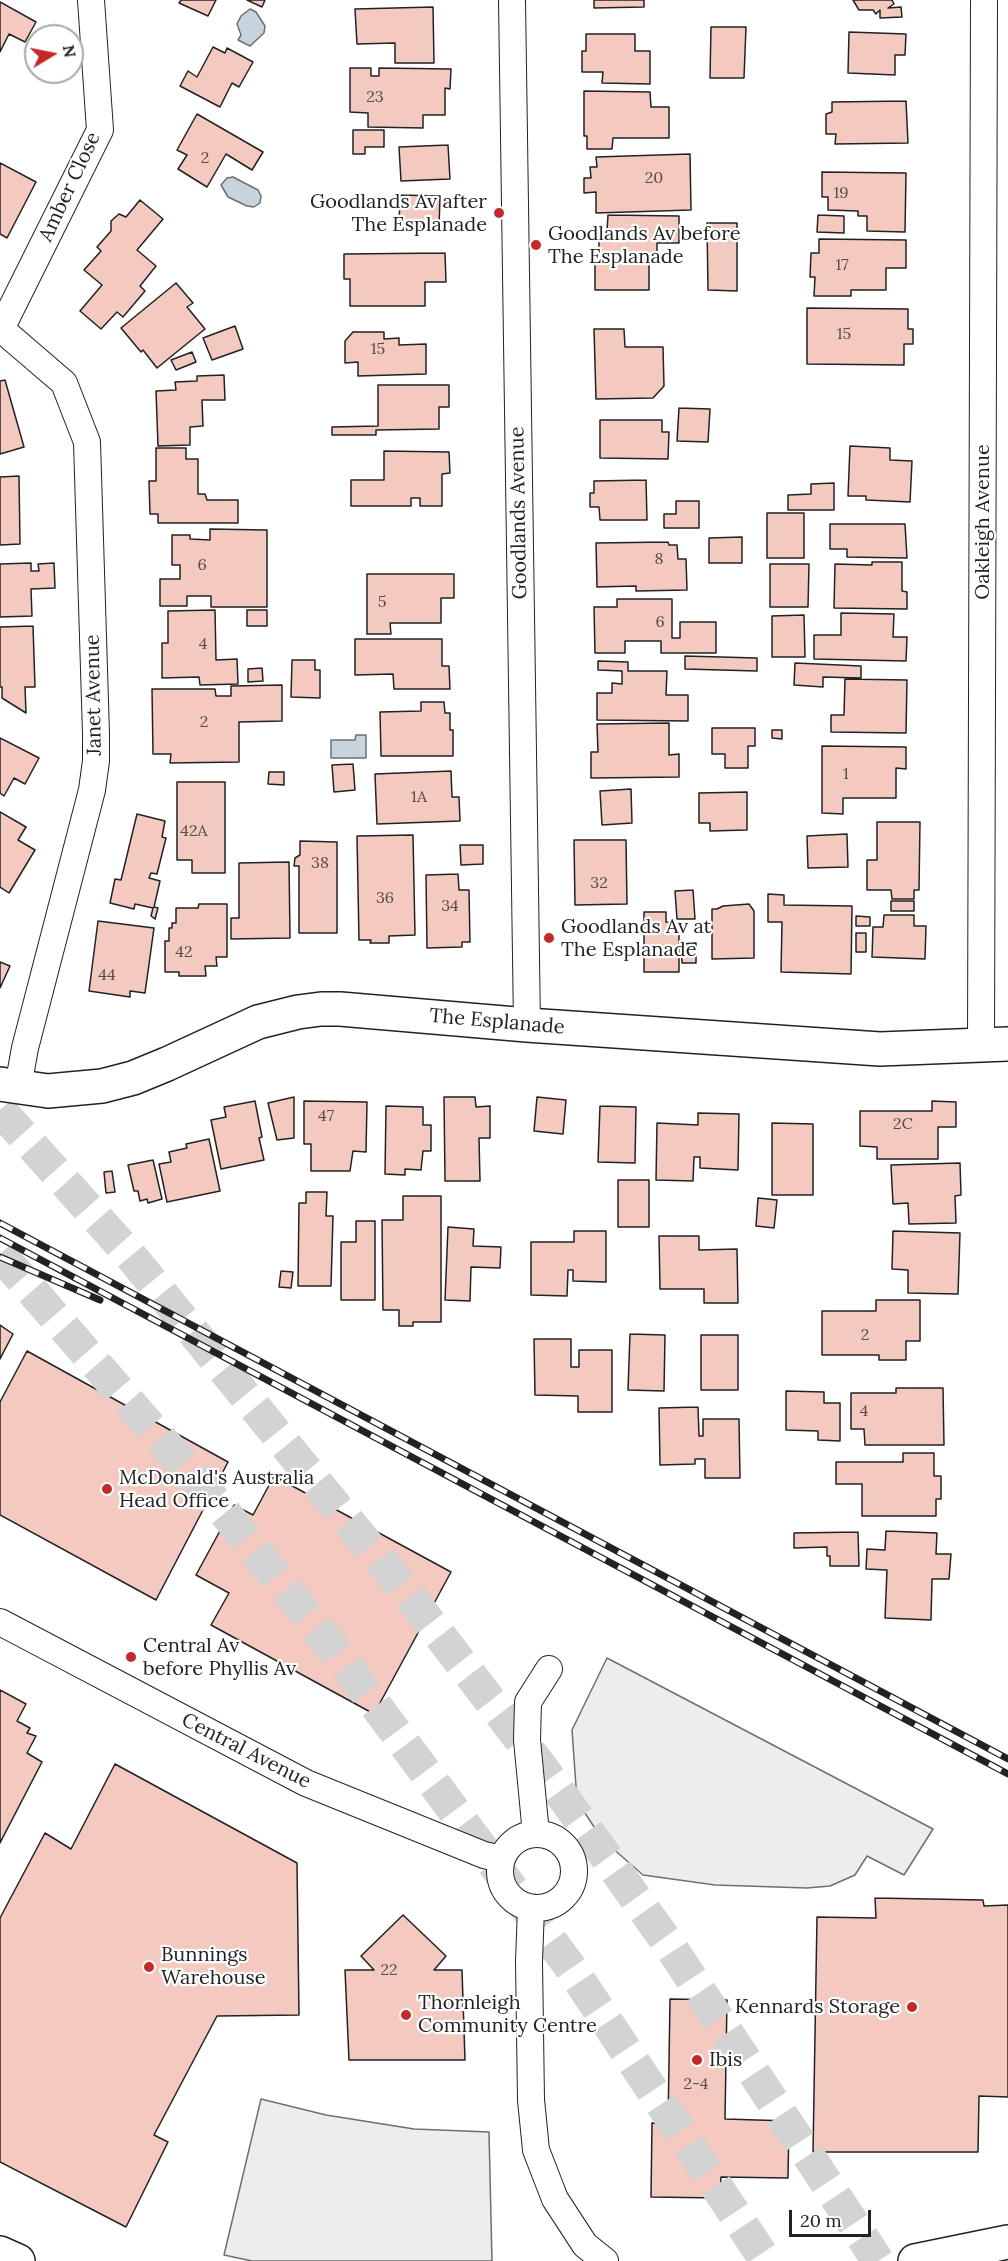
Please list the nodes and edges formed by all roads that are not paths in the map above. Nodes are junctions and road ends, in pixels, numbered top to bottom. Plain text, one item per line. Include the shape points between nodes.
1 (91, 0) edge
2 (512, 0) edge
3 (984, 0) edge
4 (1, 328) edge
5 (527, 1025) junction
6 (994, 1044) edge
7 (9, 1085) edge
8 (0, 1622) edge
9 (549, 1669) dead end
10 (536, 1834) junction
11 (502, 1859) junction
12 (531, 1908) junction
13 (1008, 2242) edge
14 (0, 2253) edge
15 (584, 2253) edge
16 (18, 2261) edge
17 (605, 2261) edge
18 (915, 2261) edge

1 - 4 street, Amber Close via 100,130
2 - 5 street, Goodlands Avenue
3 - 6 street, Oakleigh Avenue
4 - 7 street, Janet Avenue via 64,383 87,442 96,734 92,790 25,1048
5 - 6 main road, The Esplanade via 880,1048
5 - 7 main road, The Esplanade via 321,1009 258,1022 133,1078 102,1086 48,1091
8 - 11 street, Central Avenue via 306,1783
9 - 10 street via 528,1702 527,1740
10 - 11 street via 515,1841
10 - 12 street via 558,1840 572,1859 574,1870 568,1892 560,1900
11 - 12 street via 501,1880 505,1890 521,1905
12 - 15 street via 531,2088 536,2150 555,2199
13 - 18 main road
14 - 16 main road
15 - 17 street

